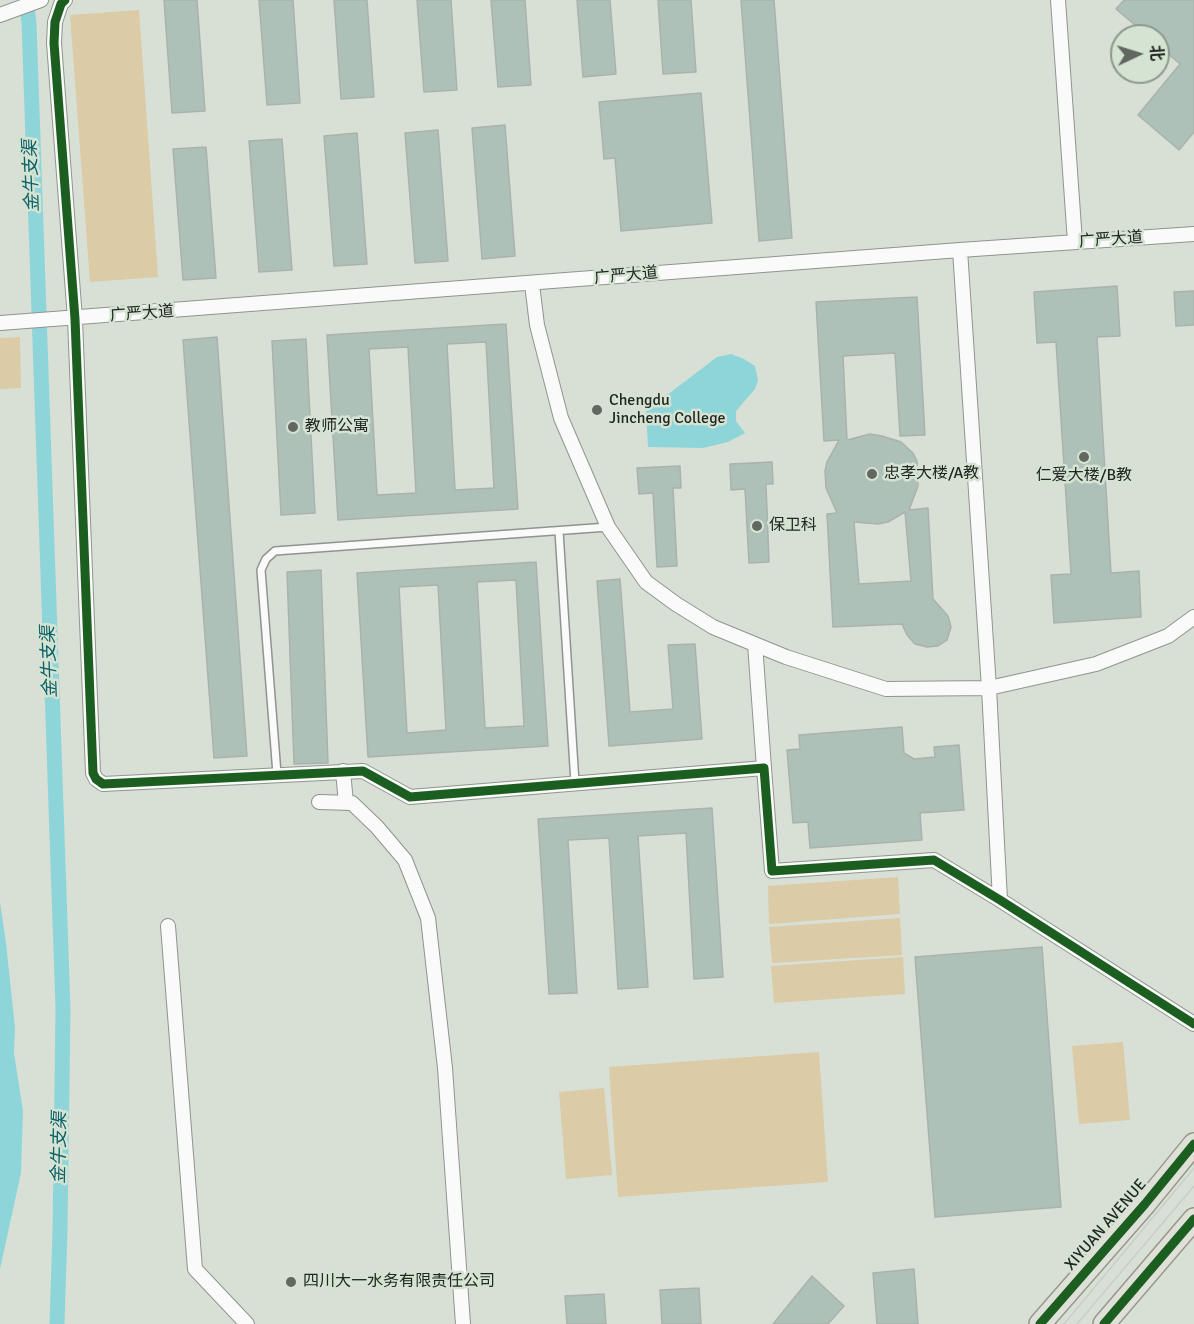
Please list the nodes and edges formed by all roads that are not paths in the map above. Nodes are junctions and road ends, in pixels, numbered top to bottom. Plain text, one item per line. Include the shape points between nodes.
1 (65, 0) edge
2 (1058, 0) edge
3 (32, 3) edge
4 (0, 15) edge
5 (1194, 234) edge
6 (1075, 242) junction
7 (960, 250) junction
8 (532, 284) junction
9 (75, 319) junction
10 (0, 323) edge
11 (608, 527) junction
12 (559, 531) junction
13 (1194, 617) edge
14 (755, 644) junction
15 (989, 688) junction
16 (764, 768) junction
17 (343, 771) junction
18 (277, 774) junction
19 (575, 783) junction
20 (319, 802) dead end
21 (346, 803) junction
22 (1000, 900) junction
23 (168, 926) dead end
24 (1194, 1024) edge
25 (1194, 1144) edge
26 (1190, 1231) edge
27 (247, 1324) edge
28 (463, 1324) edge
29 (1040, 1324) edge
30 (1104, 1324) edge

1 - 9 street via 55,22 54,43
2 - 6 street
3 - 4 street
5 - 6 street, 广严大道
6 - 7 street, 广严大道
7 - 8 street, 广严大道
7 - 15 street
8 - 9 street, 广严大道
8 - 11 street via 537,325 561,418
9 - 10 street, 广严大道
9 - 18 street via 93,773 103,784
11 - 12 lane
11 - 14 street via 646,582 713,627
12 - 18 lane via 275,551 270,555 261,570
12 - 19 lane
13 - 15 street via 1168,636 1096,664
14 - 15 street via 886,689
14 - 16 street
15 - 22 street
16 - 19 street
16 - 22 street via 772,871 934,860
17 - 18 street
17 - 19 street via 363,771 410,796
17 - 21 street
20 - 21 street
21 - 28 street via 352,803 377,827 405,860 428,918 445,1068
22 - 24 street
23 - 27 street via 195,1269
25 - 29 main road, XIYUAN AVENUE
26 - 30 main road

